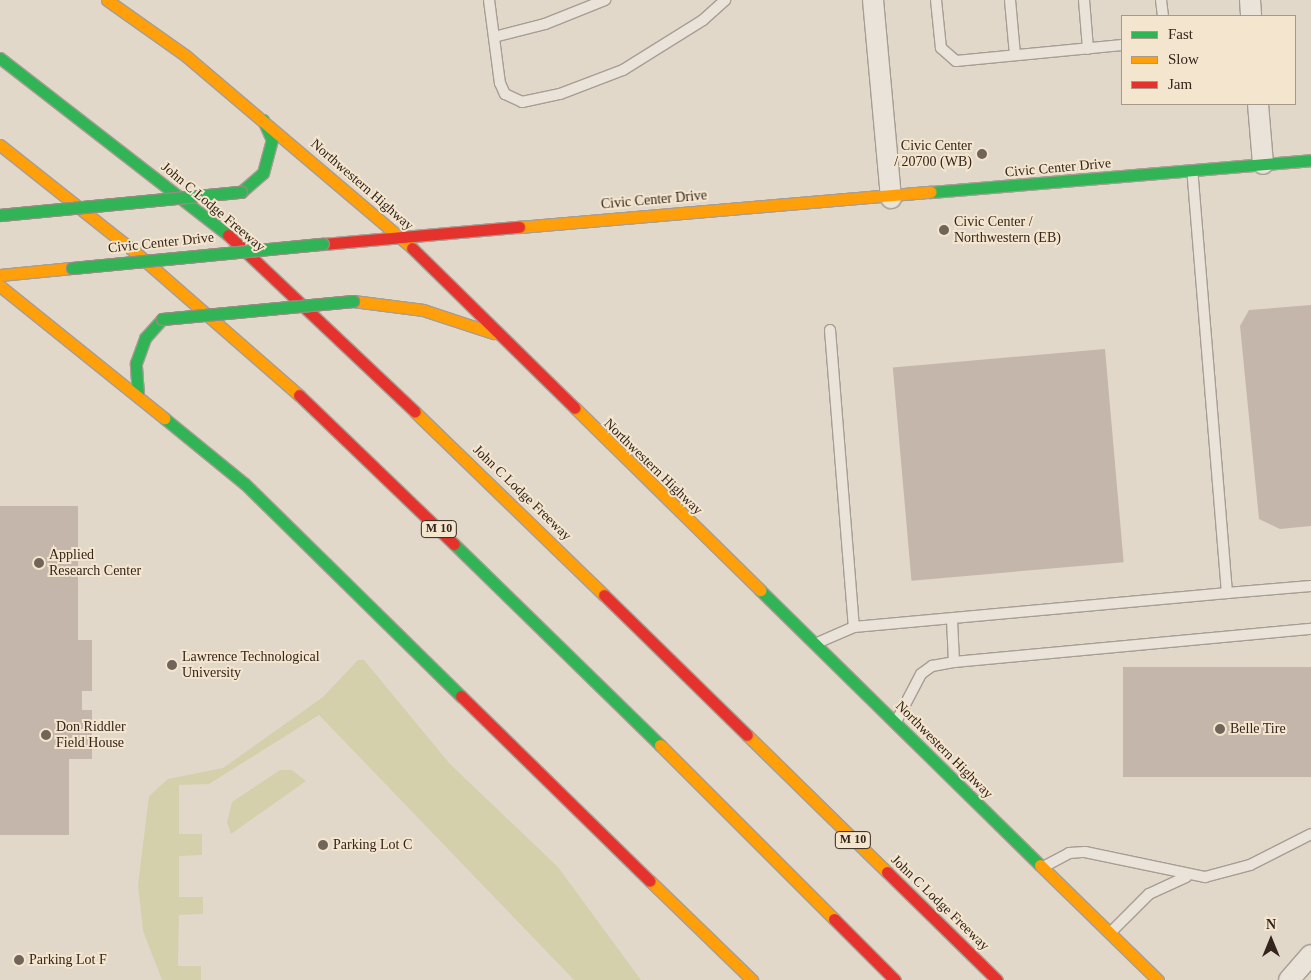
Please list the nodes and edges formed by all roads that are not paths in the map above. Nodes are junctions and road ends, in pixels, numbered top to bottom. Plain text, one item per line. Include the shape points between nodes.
1 (107, 0) edge
2 (489, 0) edge
3 (605, 0) edge
4 (725, 0) edge
5 (872, 0) edge
6 (936, 0) edge
7 (1010, 0) edge
8 (1084, 0) edge
9 (1162, 0) edge
10 (1250, 0) edge
11 (1163, 15) edge
12 (1251, 15) edge
13 (494, 37) junction
14 (1121, 46) edge
15 (1088, 49) junction
16 (1016, 55) junction
17 (0, 58) edge
18 (1258, 105) edge
19 (263, 120) junction
20 (0, 145) edge
21 (1311, 160) edge
22 (1263, 164) junction
23 (1192, 171) junction
24 (891, 198) junction
25 (0, 215) edge
26 (401, 237) junction
27 (0, 275) edge
28 (0, 286) edge
29 (830, 330) dead end
30 (496, 334) junction
31 (138, 396) junction
32 (1311, 586) edge
33 (1227, 593) junction
34 (952, 620) junction
35 (854, 627) junction
36 (1311, 629) edge
37 (816, 643) junction
38 (954, 662) junction
39 (895, 723) junction
40 (1311, 834) edge
41 (1040, 868) junction
42 (1186, 877) junction
43 (1109, 934) junction
44 (1311, 955) edge
45 (752, 980) edge
46 (895, 980) edge
47 (997, 980) edge
48 (1158, 980) edge
49 (1289, 980) edge

1 - 19 main road, Northwestern Highway
2 - 13 lane
3 - 13 lane via 545,24
4 - 13 lane via 703,20 623,70 560,94 522,102 505,94 500,83
5 - 24 street
6 - 16 lane via 941,48 947,57 956,61
7 - 16 lane
8 - 15 lane
9 - 11 lane
10 - 12 street
14 - 15 lane
15 - 16 lane
17 - 47 main road, John C Lodge Freeway / M 10 via 219,227 482,475
18 - 22 street
19 - 25 main road, bridge via 272,140 262,173 241,192
19 - 26 main road, Northwestern Highway
20 - 46 main road, M 10 via 135,252 299,395 540,626
21 - 22 main road, Civic Center Drive
22 - 23 main road, Civic Center Drive
23 - 24 main road, Civic Center Drive
23 - 33 lane
24 - 26 main road, Civic Center Drive
26 - 27 main road, Civic Center Drive, bridge
26 - 30 main road, Northwestern Highway
28 - 31 main road
29 - 35 lane
30 - 31 main road, bridge via 423,310 353,301 162,319 145,338 136,363
30 - 37 main road, Northwestern Highway
31 - 45 main road via 245,484
32 - 33 lane
33 - 34 lane
34 - 35 lane
34 - 38 lane
35 - 37 lane
36 - 38 lane
37 - 39 main road, Northwestern Highway
38 - 39 lane via 932,666 921,674
39 - 41 main road, Northwestern Highway
40 - 42 lane via 1225,874
41 - 42 lane via 1069,853 1085,852 1140,860
41 - 43 main road, Northwestern Highway
42 - 43 lane via 1149,894
43 - 48 main road, Northwestern Highway
44 - 49 street

